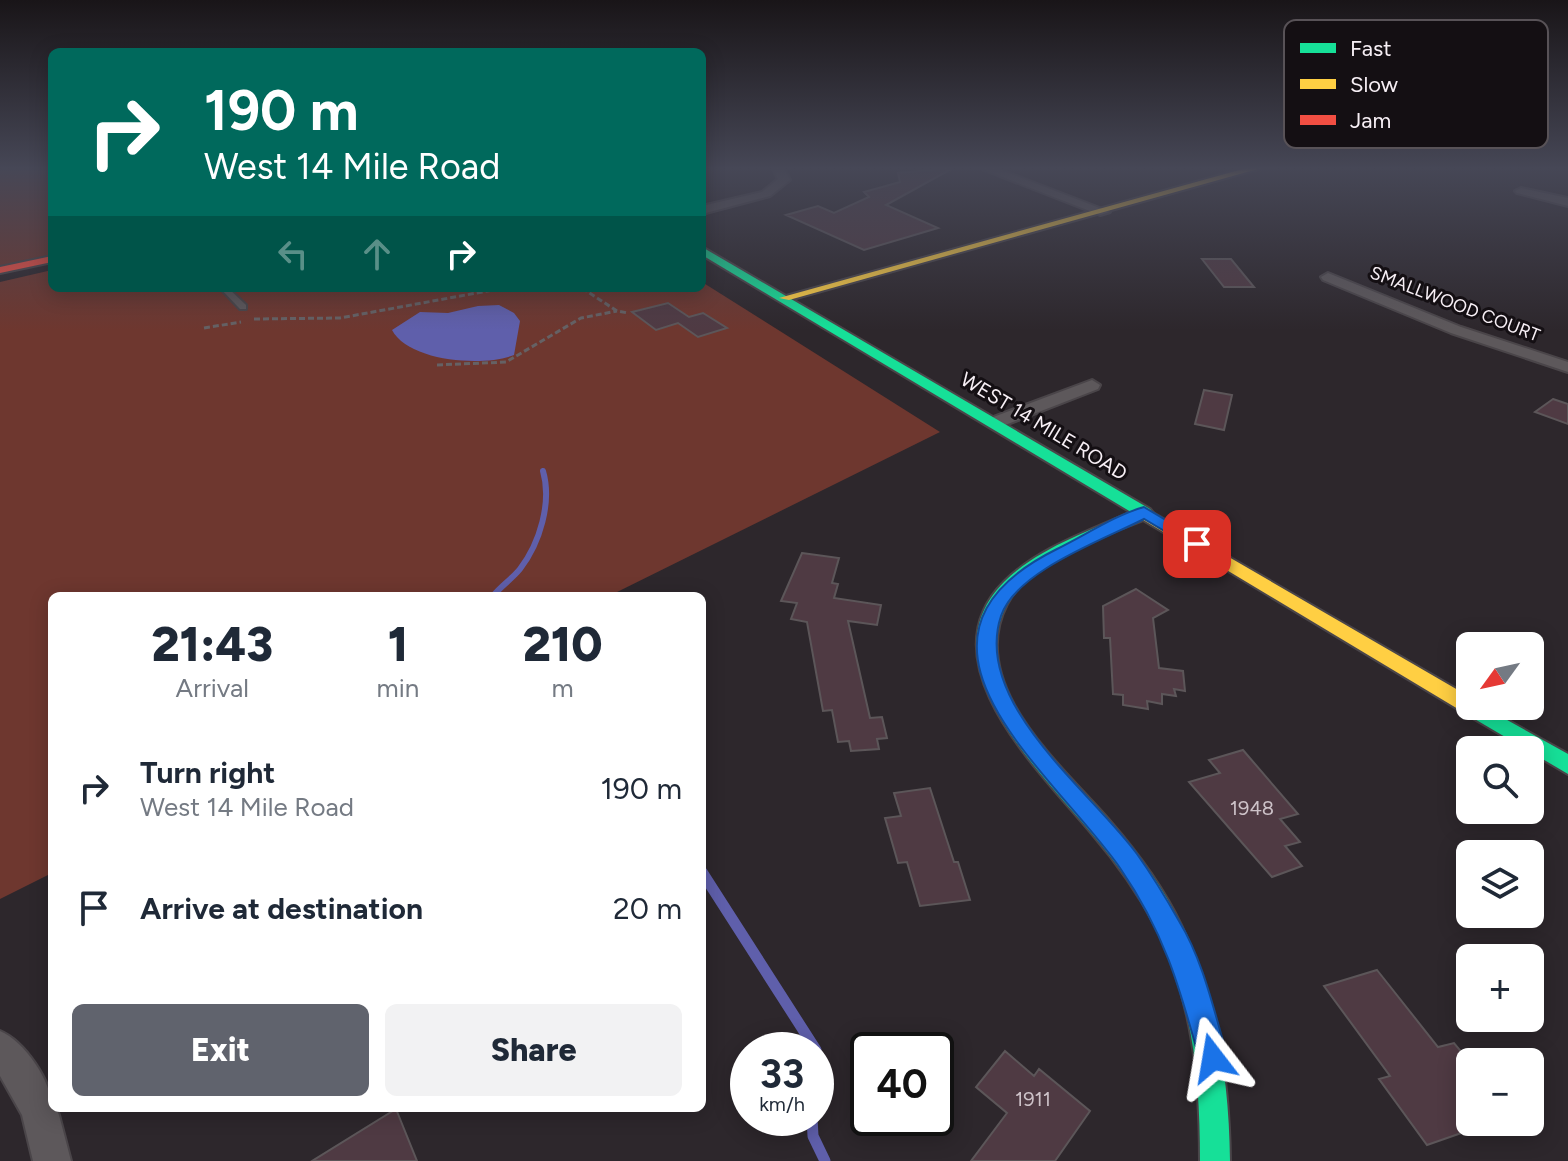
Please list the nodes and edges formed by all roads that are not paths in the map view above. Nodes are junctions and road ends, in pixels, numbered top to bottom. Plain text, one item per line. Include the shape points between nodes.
1 (1063, 221) edge
2 (706, 252) edge
3 (48, 260) edge
4 (0, 270) edge
5 (1328, 277) dead end
6 (228, 292) edge
7 (785, 298) junction
8 (243, 307) dead end
9 (1568, 367) edge
10 (1092, 385) dead end
11 (994, 423) junction
12 (1144, 512) junction
13 (1568, 765) edge
14 (0, 1048) edge
15 (52, 1161) edge
16 (1215, 1161) edge

1 - 7 street
2 - 7 street, WEST 14 MILE ROAD
3 - 4 street
5 - 9 street, SMALLWOOD COURT via 1456,330
6 - 8 lane
7 - 11 street, WEST 14 MILE ROAD
10 - 11 street
11 - 12 street, WEST 14 MILE ROAD
12 - 13 street, WEST 14 MILE ROAD
12 - 16 street via 1014,583 992,613 987,657 998,696 1014,725 1128,861 1172,932 1213,1058
14 - 15 street via 41,1115

